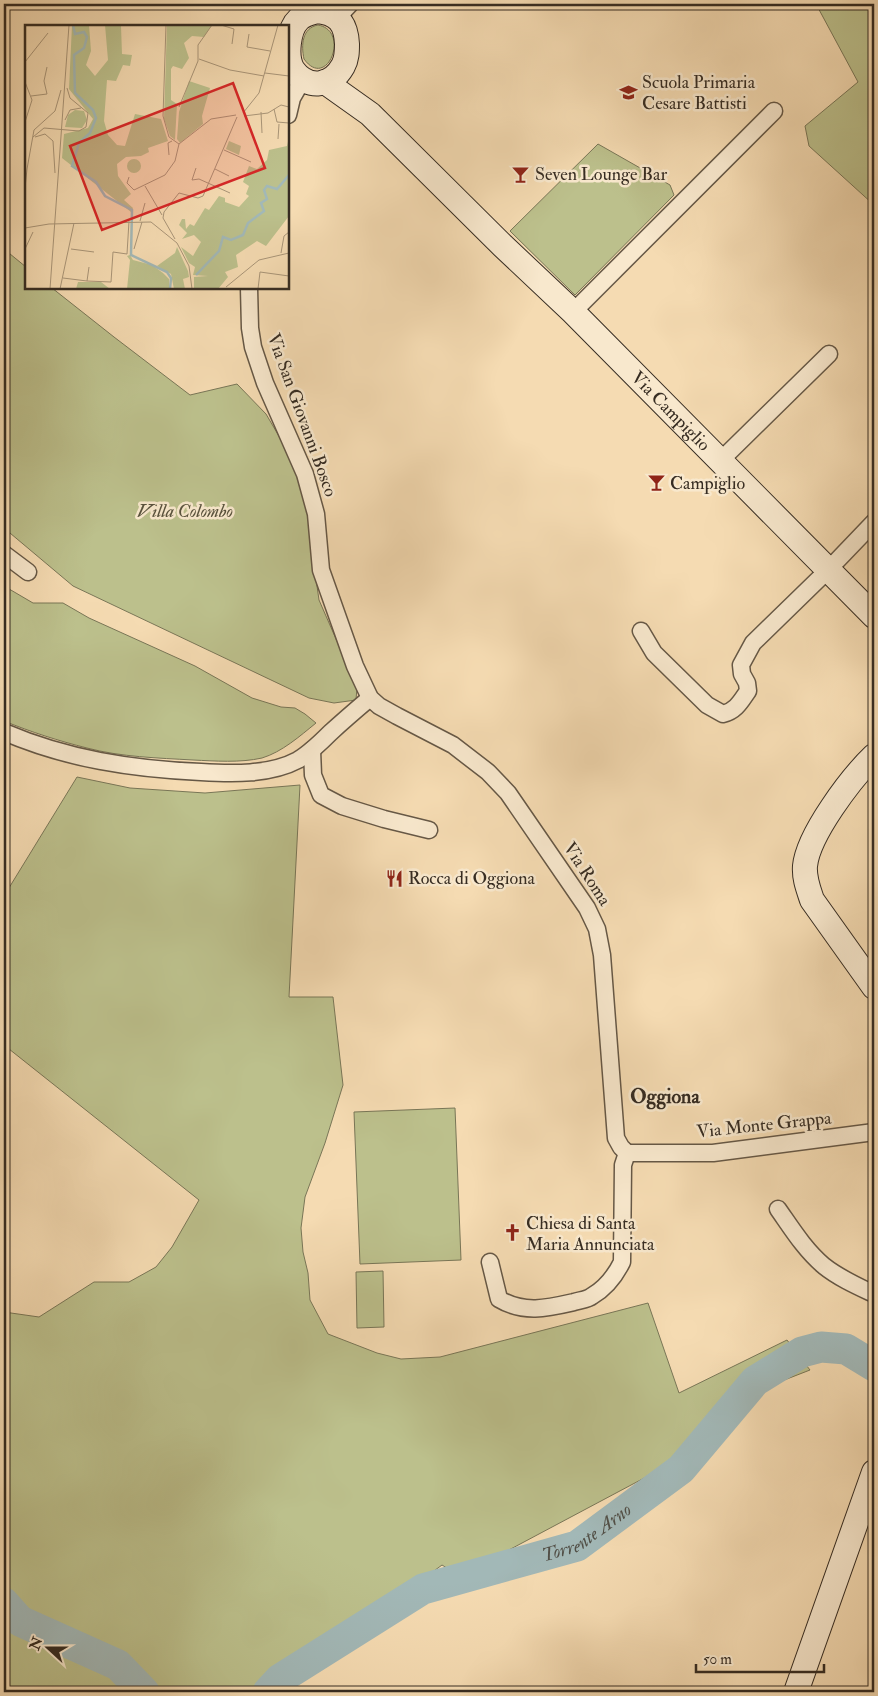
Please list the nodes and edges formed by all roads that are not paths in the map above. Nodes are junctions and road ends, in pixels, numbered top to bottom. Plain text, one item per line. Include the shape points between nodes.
1 (306, 8) edge
2 (344, 11) edge
3 (344, 66) junction
4 (314, 81) junction
5 (289, 111) edge
6 (774, 111) dead end
7 (370, 114) junction
8 (249, 289) edge
9 (573, 312) junction
10 (829, 354) dead end
11 (721, 460) junction
12 (874, 522) edge
13 (4, 554) edge
14 (829, 569) junction
15 (28, 572) dead end
16 (874, 616) edge
17 (641, 631) dead end
18 (370, 698) junction
19 (4, 732) edge
20 (312, 750) junction
21 (874, 756) edge
22 (429, 830) dead end
23 (874, 987) edge
24 (874, 1132) edge
25 (627, 1152) junction
26 (778, 1208) dead end
27 (490, 1262) dead end
28 (874, 1294) edge
29 (874, 1472) edge
30 (796, 1692) edge

1 - 2 street
1 - 4 street via 293,27 289,60 293,69
2 - 3 street via 347,57
3 - 4 street via 335,77
3 - 7 street, Via Campiglio
4 - 5 street via 292,98
4 - 7 street, Via Campiglio
6 - 9 street
7 - 9 street, Via Campiglio
8 - 18 street, Via San Giovanni Bosco via 253,347 265,383 305,474 316,514 319,556 326,586
9 - 11 street, Via Campiglio
10 - 11 street
11 - 14 street, Via Campiglio
12 - 14 street
13 - 15 street
14 - 16 street, Via Campiglio
14 - 17 street via 753,643 741,665 748,691 728,713 707,705 654,653
18 - 20 street
18 - 25 street, Via Roma via 379,706 453,745 488,772 508,793 590,915 597,929 602,955 616,1138
19 - 20 street via 86,759 164,770 216,773 263,770 299,760
20 - 22 street via 313,775 321,795 342,806
21 - 23 street via 849,784 816,834 805,866 806,884 812,900
24 - 25 street, Via Monte Grappa via 713,1154
25 - 27 street via 623,1165 622,1262 616,1274 591,1297 531,1309 511,1306 500,1299
26 - 28 street via 811,1254 825,1267
29 - 30 street

